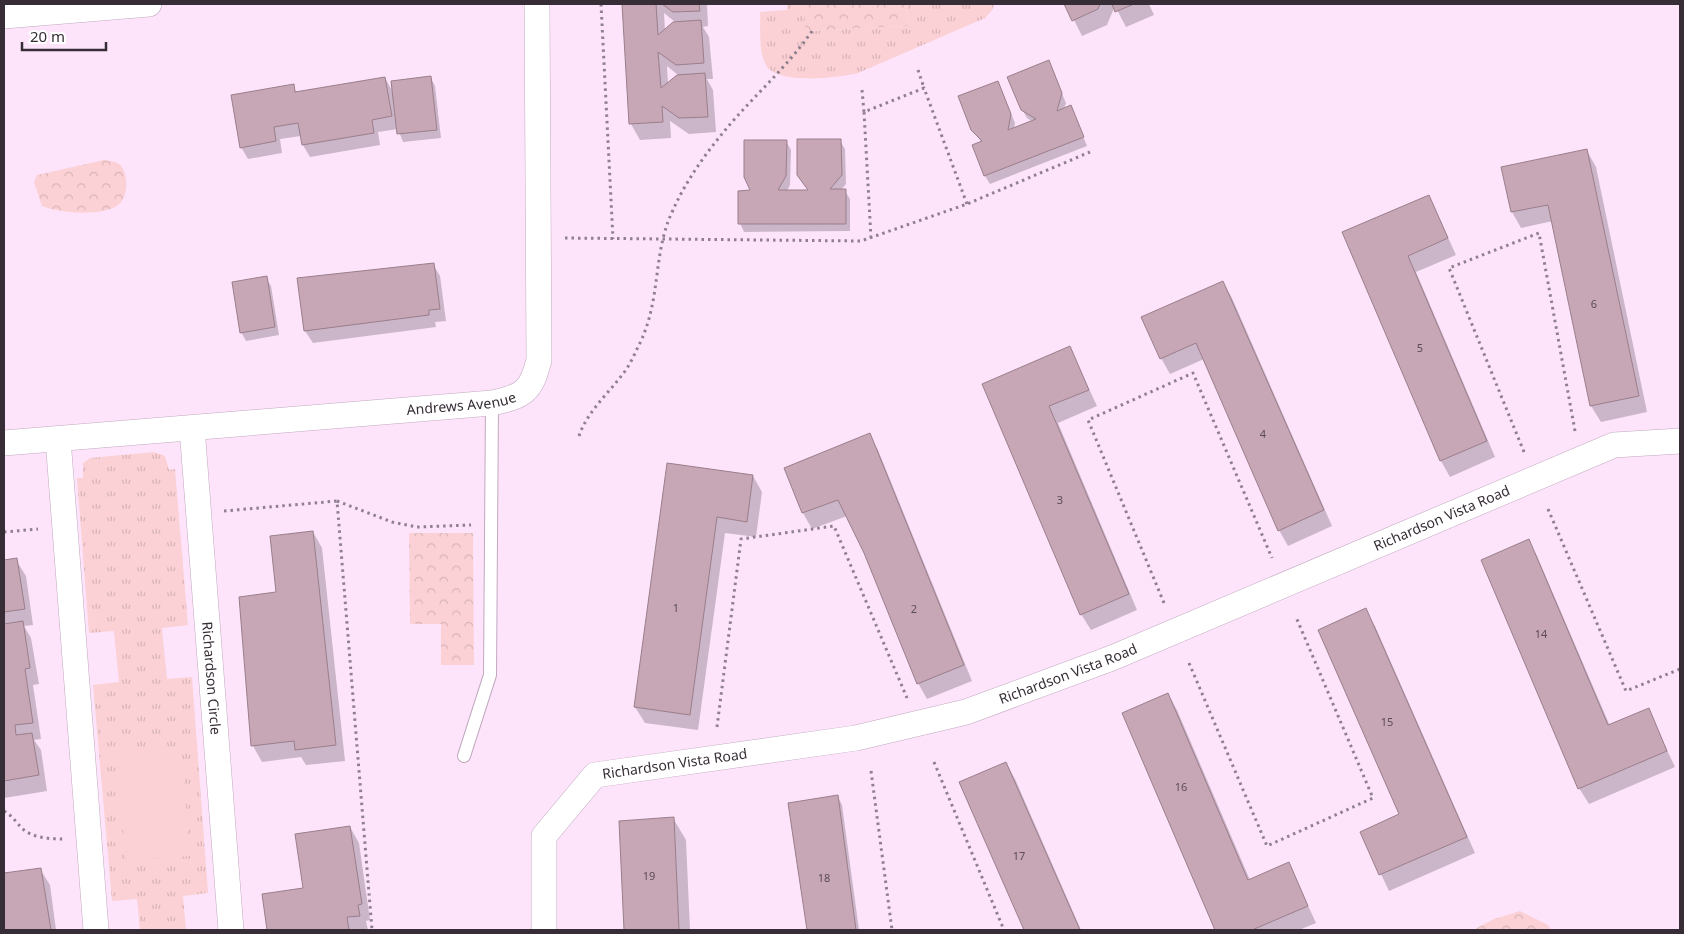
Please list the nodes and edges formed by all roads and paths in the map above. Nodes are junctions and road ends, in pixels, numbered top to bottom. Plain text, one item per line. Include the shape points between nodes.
1 (149, 4) edge
2 (537, 4) edge
3 (601, 4) edge
4 (4, 16) edge
5 (812, 31) dead end
6 (918, 70) dead end
7 (924, 88) junction
8 (862, 90) dead end
9 (864, 112) junction
10 (1090, 152) dead end
11 (967, 204) junction
12 (539, 237) junction
13 (871, 238) junction
14 (613, 239) junction
15 (662, 240) junction
16 (492, 403) junction
17 (192, 428) junction
18 (1575, 431) dead end
19 (579, 436) dead end
20 (58, 438) junction
21 (1680, 441) edge
22 (4, 442) edge
23 (1524, 452) dead end
24 (337, 501) junction
25 (1548, 509) dead end
26 (217, 511) dead end
27 (491, 524) junction
28 (1272, 558) dead end
29 (1164, 603) dead end
30 (1296, 617) dead end
31 (1189, 663) dead end
32 (1680, 669) edge
33 (908, 702) dead end
34 (717, 727) dead end
35 (464, 756) dead end
36 (934, 762) dead end
37 (871, 771) dead end
38 (4, 811) edge
39 (89, 841) junction
40 (96, 930) edge
41 (231, 930) edge
42 (372, 930) edge
43 (544, 930) edge
44 (892, 930) edge
45 (1004, 930) edge

1 - 4 street
2 - 12 street, Andrews Avenue
3 - 14 path
5 - 15 path via 797,54 722,134 673,208
6 - 7 path
7 - 9 path
7 - 11 path
8 - 9 path
9 - 13 path
10 - 11 path
11 - 13 path
12 - 14 path
12 - 16 street, Andrews Avenue via 539,360 533,382 516,398
13 - 15 path via 861,241
14 - 15 path
15 - 19 path via 650,320 624,373 584,421
16 - 17 street, Andrews Avenue
16 - 27 lane
17 - 20 street, Andrews Avenue
17 - 41 street, Richardson Circle
18 - 23 path via 1539,233 1449,268
20 - 22 street, Andrews Avenue
20 - 39 street
21 - 43 street, Richardson Vista Road via 1614,445 1112,658 966,712 856,738 595,775 544,836
24 - 26 path
24 - 27 path via 392,522 416,527
24 - 42 path
25 - 32 path via 1626,691
27 - 35 lane via 490,675
28 - 29 path via 1193,373 1088,420
30 - 31 path via 1373,798 1267,846
33 - 34 path via 834,526 741,540
36 - 45 path
37 - 44 path
38 - 39 path via 25,831 46,838
39 - 40 street

